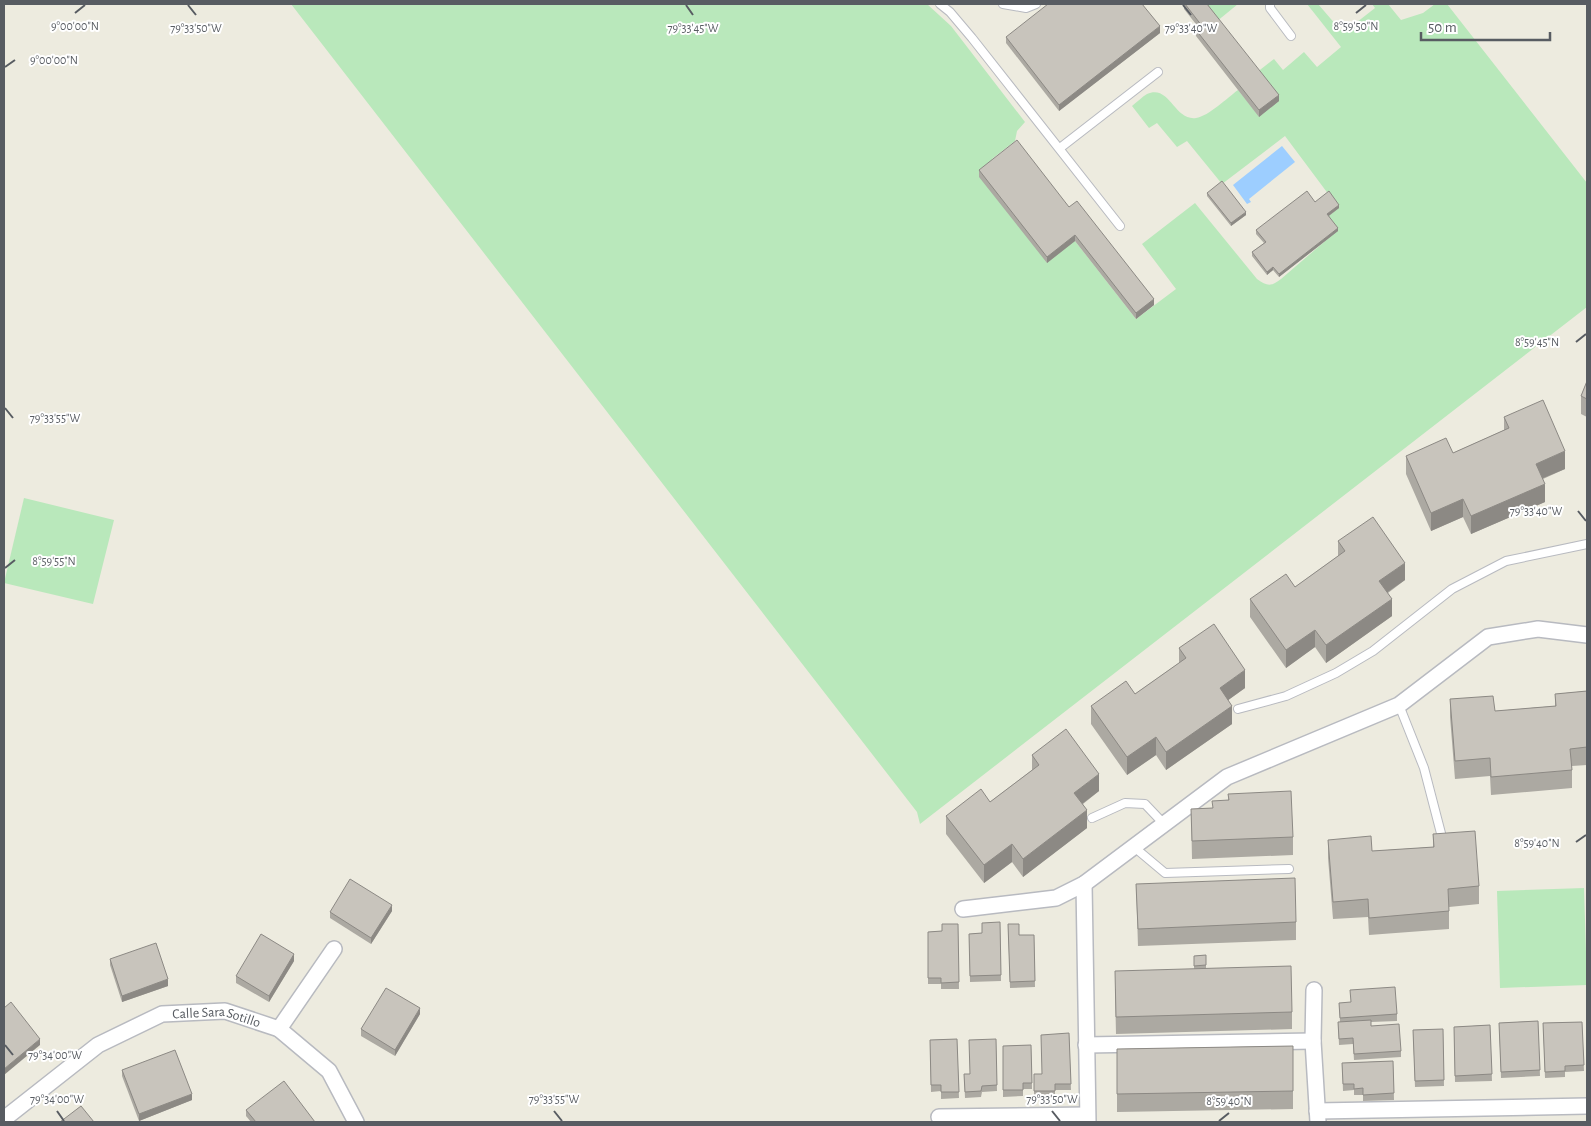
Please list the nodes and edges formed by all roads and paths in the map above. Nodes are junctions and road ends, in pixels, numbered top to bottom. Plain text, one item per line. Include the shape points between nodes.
1 (940, 4) edge
2 (1002, 4) edge
3 (1036, 4) edge
4 (1270, 4) edge
5 (1291, 36) dead end
6 (1158, 72) dead end
7 (1060, 148) junction
8 (1120, 226) dead end
9 (1587, 544) edge
10 (1587, 635) edge
11 (1399, 705) junction
12 (1238, 709) dead end
13 (1092, 818) dead end
14 (1164, 824) junction
15 (1443, 841) edge
16 (1134, 847) junction
17 (1289, 869) dead end
18 (1084, 884) junction
19 (963, 909) dead end
20 (334, 949) dead end
21 (1314, 990) dead end
22 (279, 1029) junction
23 (1313, 1040) junction
24 (1086, 1045) junction
25 (1587, 1106) edge
26 (939, 1117) dead end
27 (1318, 1117) edge
28 (4, 1119) edge
29 (1088, 1119) edge
30 (356, 1122) edge

1 - 7 lane via 972,38
2 - 3 lane via 1026,8
4 - 5 lane
6 - 7 lane
7 - 8 lane
9 - 12 lane via 1506,560 1452,589 1374,651 1336,673 1286,696
10 - 11 street via 1538,629 1488,638
11 - 14 street via 1227,777
11 - 15 lane via 1424,768
13 - 14 lane via 1125,802 1145,804
14 - 16 street
16 - 17 lane via 1165,873
16 - 18 street
18 - 19 street via 1056,898
18 - 24 street
20 - 22 street
21 - 23 street
22 - 28 street, Calle Sara Sotillo via 225,1011 162,1014 98,1045
22 - 30 street, Calle Sara Sotillo via 329,1071
23 - 24 street
23 - 27 street
24 - 29 street
25 - 27 street
26 - 29 street

